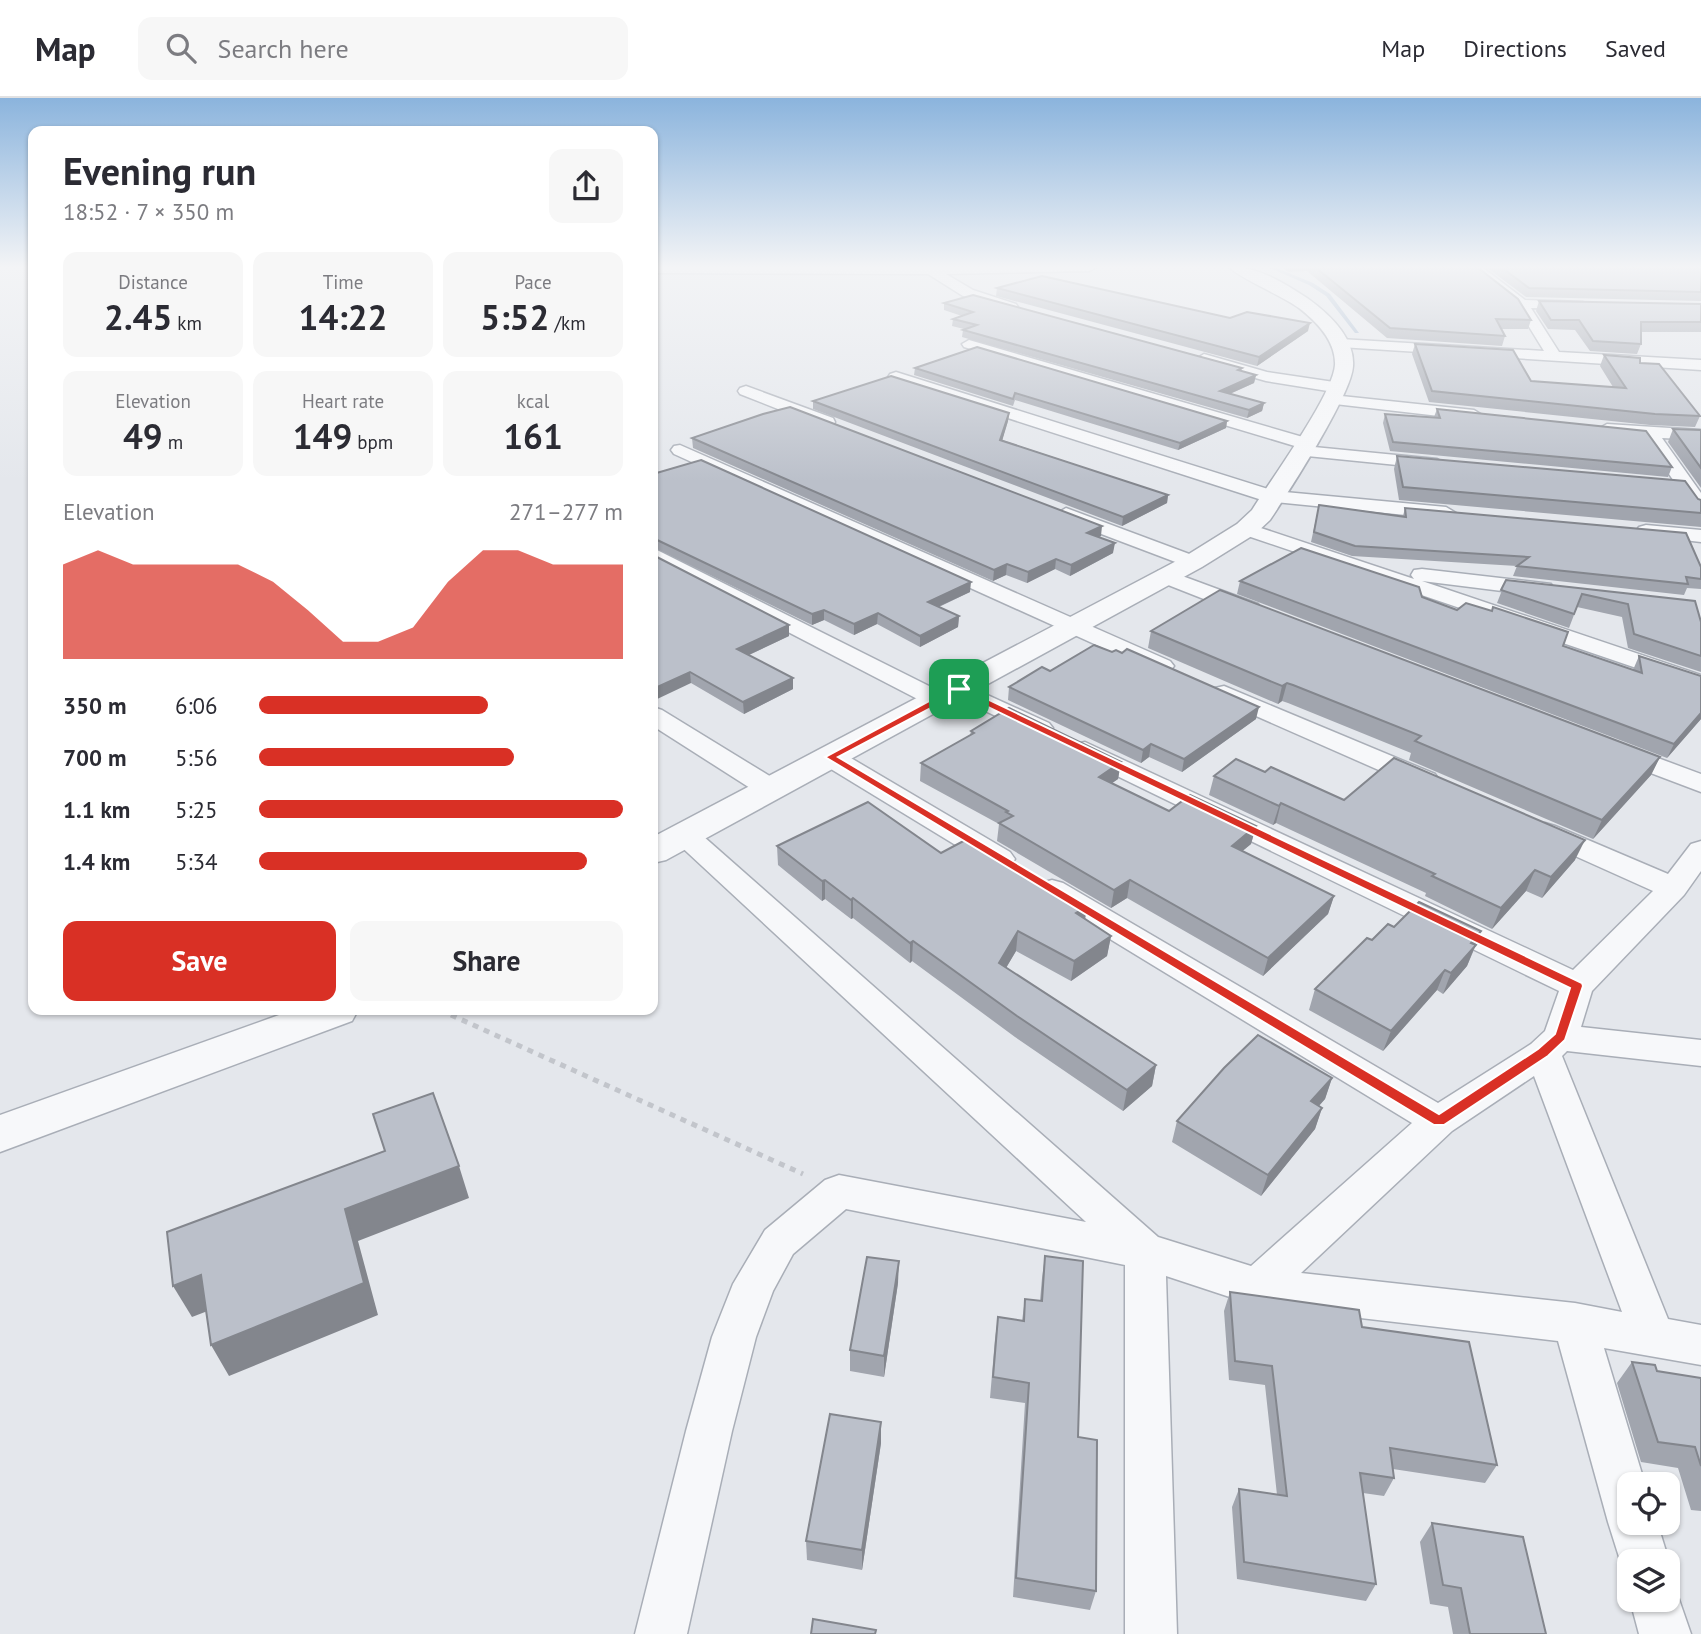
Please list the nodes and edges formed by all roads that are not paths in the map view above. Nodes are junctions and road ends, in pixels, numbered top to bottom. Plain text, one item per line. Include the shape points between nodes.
1 (1335, 339) edge
2 (1544, 339) edge
3 (969, 344) edge
4 (1339, 344) junction
5 (1186, 354) edge
6 (1555, 357) junction
7 (1701, 365) edge
8 (896, 377) edge
9 (746, 391) dead end
10 (1333, 394) junction
11 (1498, 418) edge
12 (1595, 428) edge
13 (848, 430) edge
14 (1650, 433) junction
15 (1701, 435) edge
16 (1305, 447) junction
17 (680, 450) dead end
18 (1453, 465) edge
19 (1658, 484) edge
20 (1685, 487) junction
21 (1272, 497) junction
22 (1701, 507) edge
23 (1052, 508) edge
24 (1466, 514) edge
25 (1246, 529) junction
26 (1632, 529) edge
27 (1701, 536) edge
28 (658, 556) edge
29 (1193, 562) junction
30 (1366, 569) junction
31 (1166, 576) junction
32 (1567, 591) edge
33 (1270, 617) edge
34 (1074, 628) junction
35 (1701, 683) edge
36 (948, 695) junction
37 (658, 718) edge
38 (1597, 743) edge
39 (830, 757) junction
40 (1701, 784) edge
41 (1443, 788) edge
42 (771, 789) junction
43 (1520, 821) edge
44 (685, 835) junction
45 (658, 849) edge
46 (1701, 850) edge
47 (1673, 888) junction
48 (1577, 986) junction
49 (323, 1015) edge
50 (1552, 1045) junction
51 (1701, 1053) edge
52 (1439, 1121) junction
53 (0, 1134) edge
54 (1145, 1251) junction
55 (1257, 1287) junction
56 (1575, 1324) junction
57 (1654, 1338) junction
58 (1701, 1345) edge
59 (1618, 1472) edge
60 (1659, 1612) edge
61 (661, 1634) edge
62 (1150, 1634) edge
63 (1665, 1634) edge

1 - 4 street
2 - 6 street
3 - 16 street
4 - 6 street
4 - 10 street via 1344,366
5 - 10 street
6 - 7 street
8 - 21 street
9 - 13 street
10 - 11 street
10 - 16 street
12 - 14 street
14 - 15 street
14 - 20 street
16 - 18 street
16 - 21 street
17 - 34 street
19 - 20 street
20 - 22 street
21 - 24 street
21 - 25 street
23 - 29 street
25 - 29 street
25 - 30 street
26 - 27 street
28 - 36 street
29 - 31 street
30 - 32 street
30 - 35 street
31 - 33 street
31 - 34 street
34 - 36 street
34 - 41 street
36 - 39 street
36 - 48 street
37 - 42 street
38 - 40 street
39 - 42 street
39 - 52 street
42 - 44 street
43 - 47 street
44 - 45 street
44 - 54 street
46 - 47 street
47 - 48 street
48 - 50 street
49 - 53 street
50 - 51 street
50 - 52 street
50 - 57 street
52 - 55 street
54 - 55 street
54 - 61 street via 839,1191 779,1241 754,1284 734,1337 709,1431
54 - 62 street
55 - 56 street
56 - 57 street
56 - 59 street
57 - 58 street
60 - 63 street

